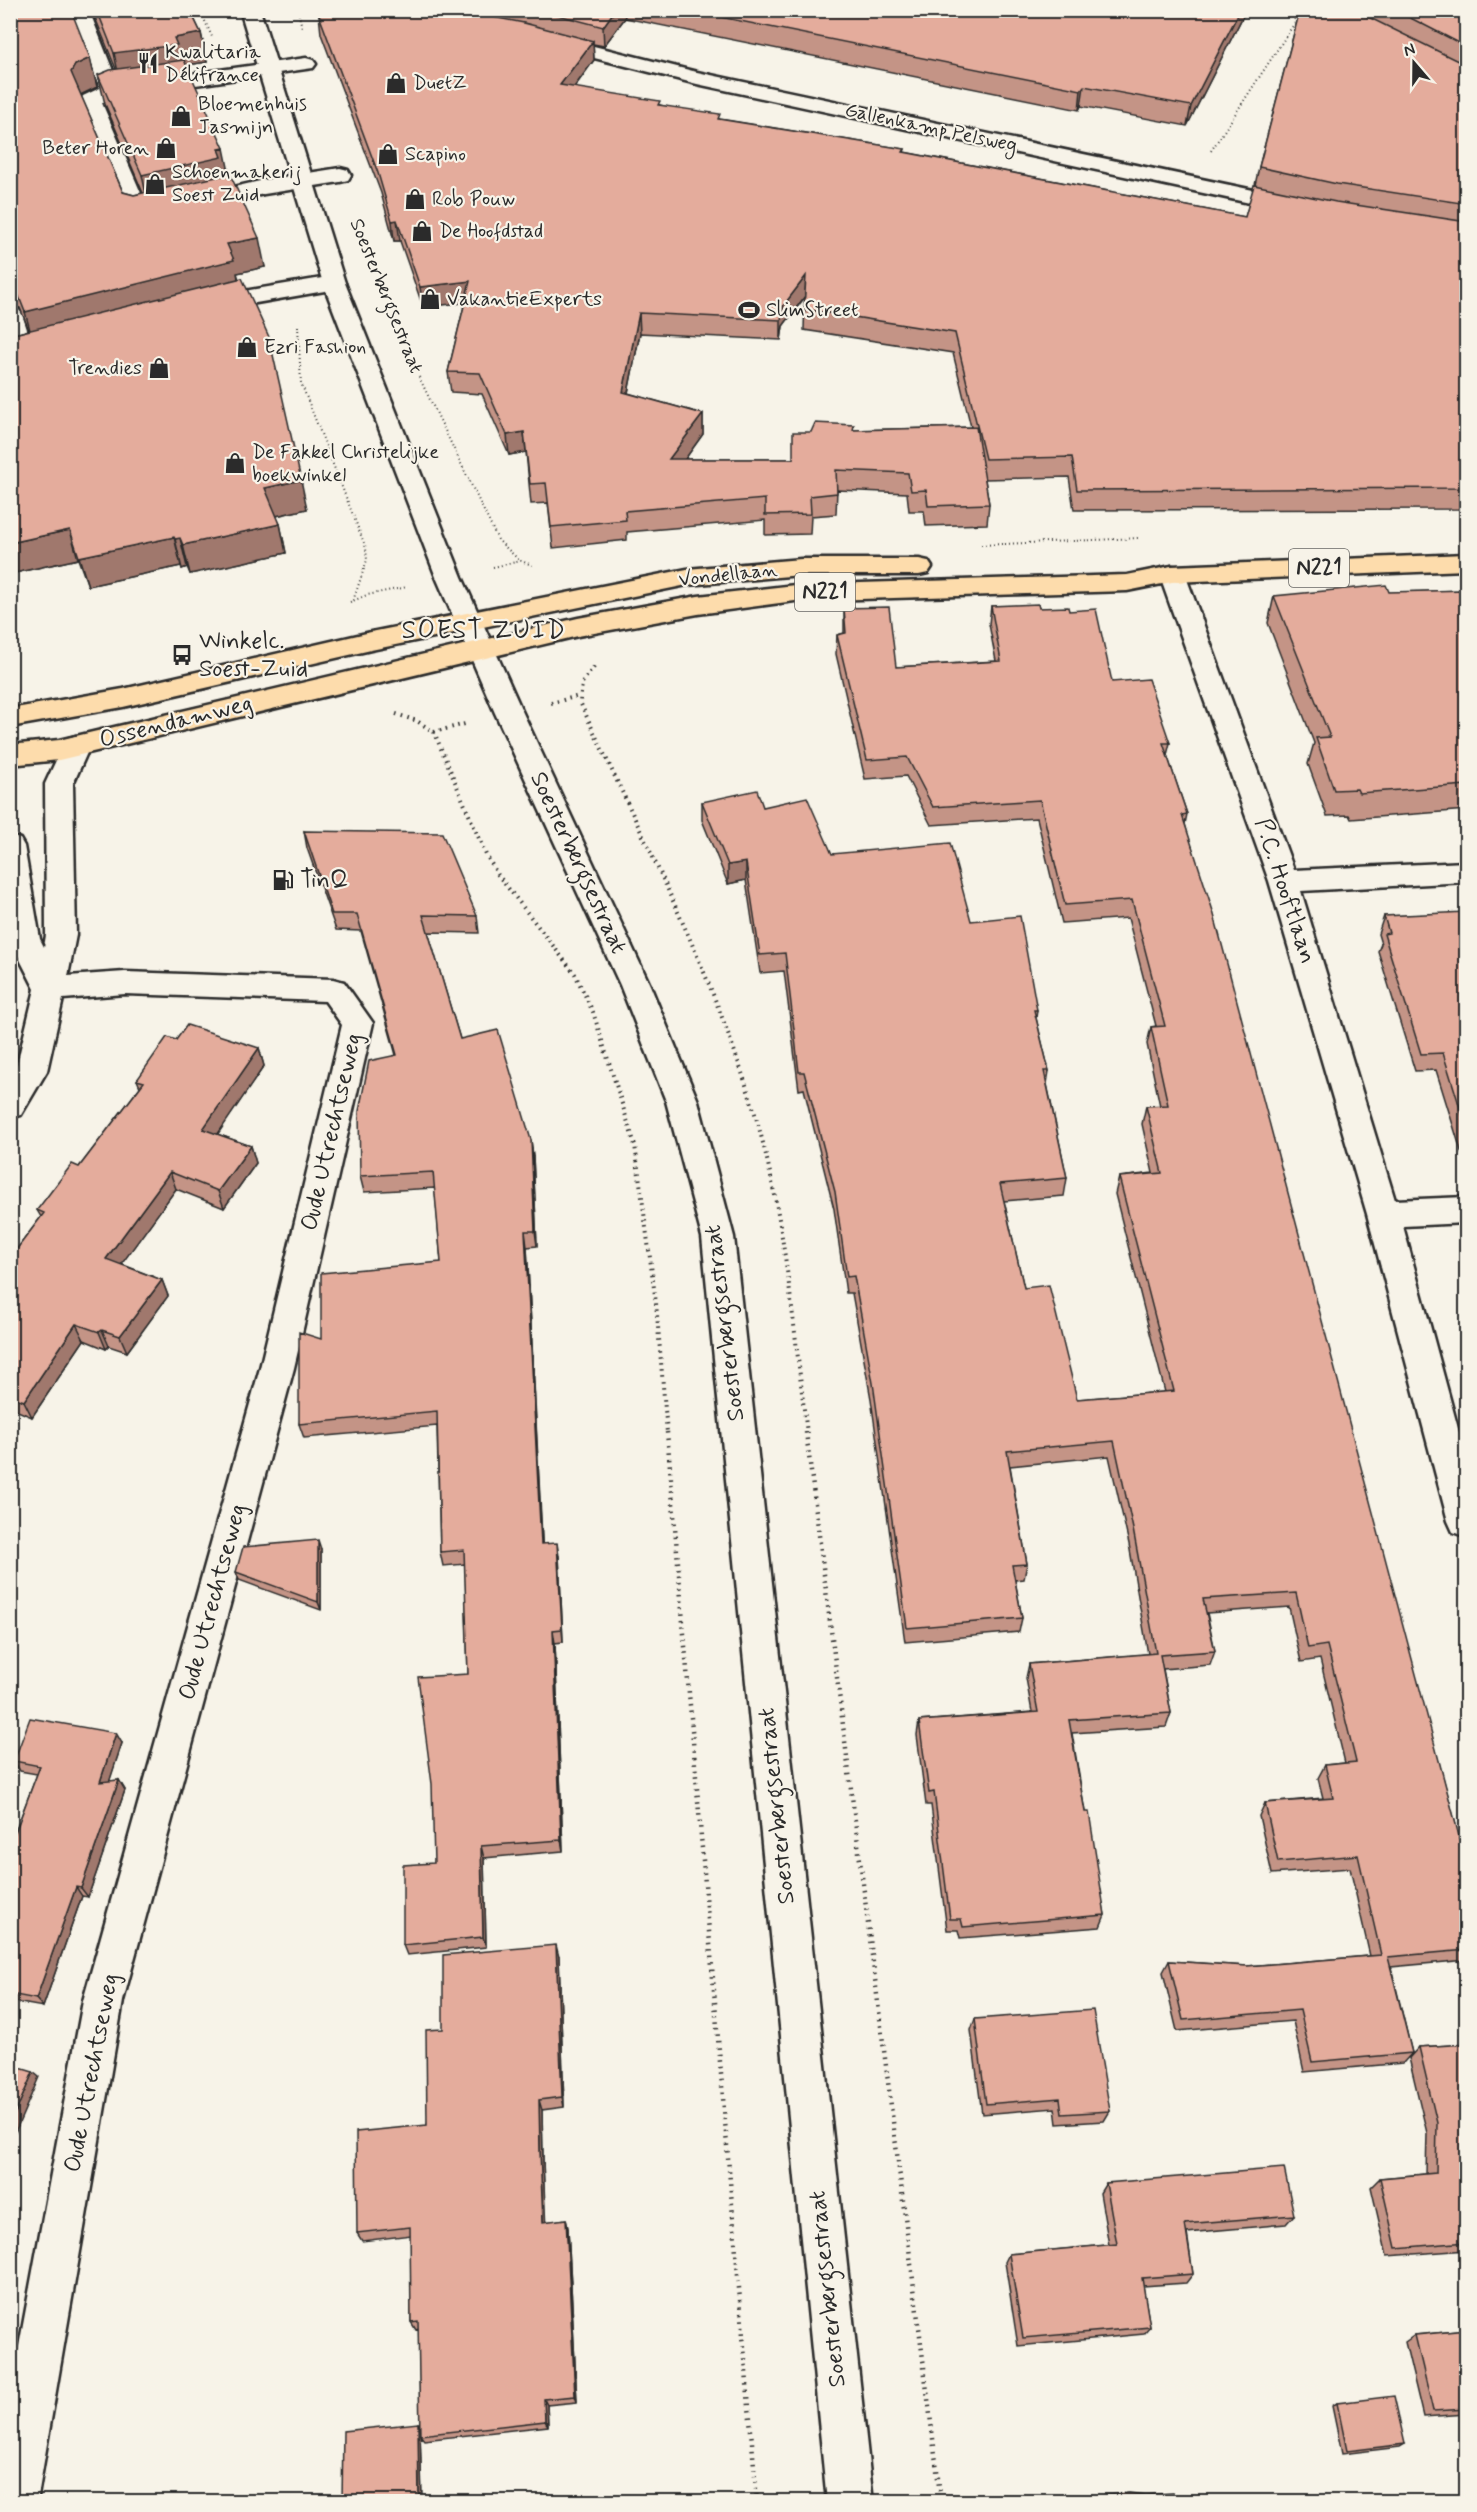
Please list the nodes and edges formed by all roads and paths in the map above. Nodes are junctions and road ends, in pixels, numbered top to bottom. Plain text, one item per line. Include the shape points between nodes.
1 (79, 10) edge
2 (250, 10) edge
3 (298, 10) edge
4 (1276, 10) edge
5 (1296, 21) junction
6 (1307, 26) edge
7 (526, 35) edge
8 (306, 64) joint
9 (270, 69) junction
10 (111, 91) junction
11 (340, 175) dead end
12 (303, 181) junction
13 (1190, 183) junction
14 (1321, 211) edge
15 (334, 283) junction
16 (182, 313) edge
17 (10, 314) edge
18 (46, 348) edge
19 (17, 355) edge
20 (415, 368) dead end
21 (521, 561) dead end
22 (1467, 562) edge
23 (1172, 574) junction
24 (468, 620) junction
25 (481, 650) junction
26 (579, 696) dead end
27 (402, 715) dead end
28 (10, 717) edge
29 (76, 746) junction
30 (10, 755) edge
31 (10, 846) edge
32 (1467, 872) edge
33 (1284, 881) junction
34 (50, 989) junction
35 (10, 1106) edge
36 (1467, 1210) edge
37 (1383, 1214) junction
38 (1466, 1518) edge
39 (14, 2502) edge
40 (757, 2502) edge
41 (850, 2502) edge
42 (941, 2502) edge

1 - 10 street
2 - 9 street, Soesterbergsestraat
3 - 8 path
4 - 5 path
5 - 6 path
5 - 13 path
7 - 13 street, Gallenkamp Pelsweg via 709,80
8 - 9 street
9 - 10 street
9 - 12 street, Soesterbergsestraat
10 - 12 street via 90,100 140,215
11 - 12 street
12 - 15 street, Soesterbergsestraat
13 - 14 street, Gallenkamp Pelsweg
15 - 16 street
15 - 24 street, Soesterbergsestraat
17 - 19 street
18 - 19 street
20 - 21 path, Soesterbergsestraat via 498,540
22 - 23 main road, Vondellaan / N221
23 - 24 main road, Vondellaan / N221 via 1124,566 801,567 687,577
23 - 25 main road, Vondellaan / N221 via 1127,583 795,593 698,605
23 - 33 street, P.C. Hooftlaan
24 - 25 street, Soesterbergsestraat
24 - 28 main road, Ossendamweg / N221 via 123,698
25 - 29 main road, Ossendamweg / N221
25 - 41 street, Soesterbergsestraat via 635,985 682,1101 718,1237
26 - 42 path via 585,717 709,981 764,1147 783,1245
27 - 40 path via 434,732 492,865 575,974 605,1044 635,1145 656,1303
29 - 30 main road, Ossendamweg / N221
29 - 34 street via 59,784 61,935
31 - 34 street via 25,939
32 - 33 street
33 - 37 street, P.C. Hooftlaan
34 - 35 street via 31,1071
34 - 39 street, Oude Utrechtseweg via 125,983 333,990 358,1023 277,1368 103,2001
36 - 37 street
37 - 38 street, P.C. Hooftlaan

